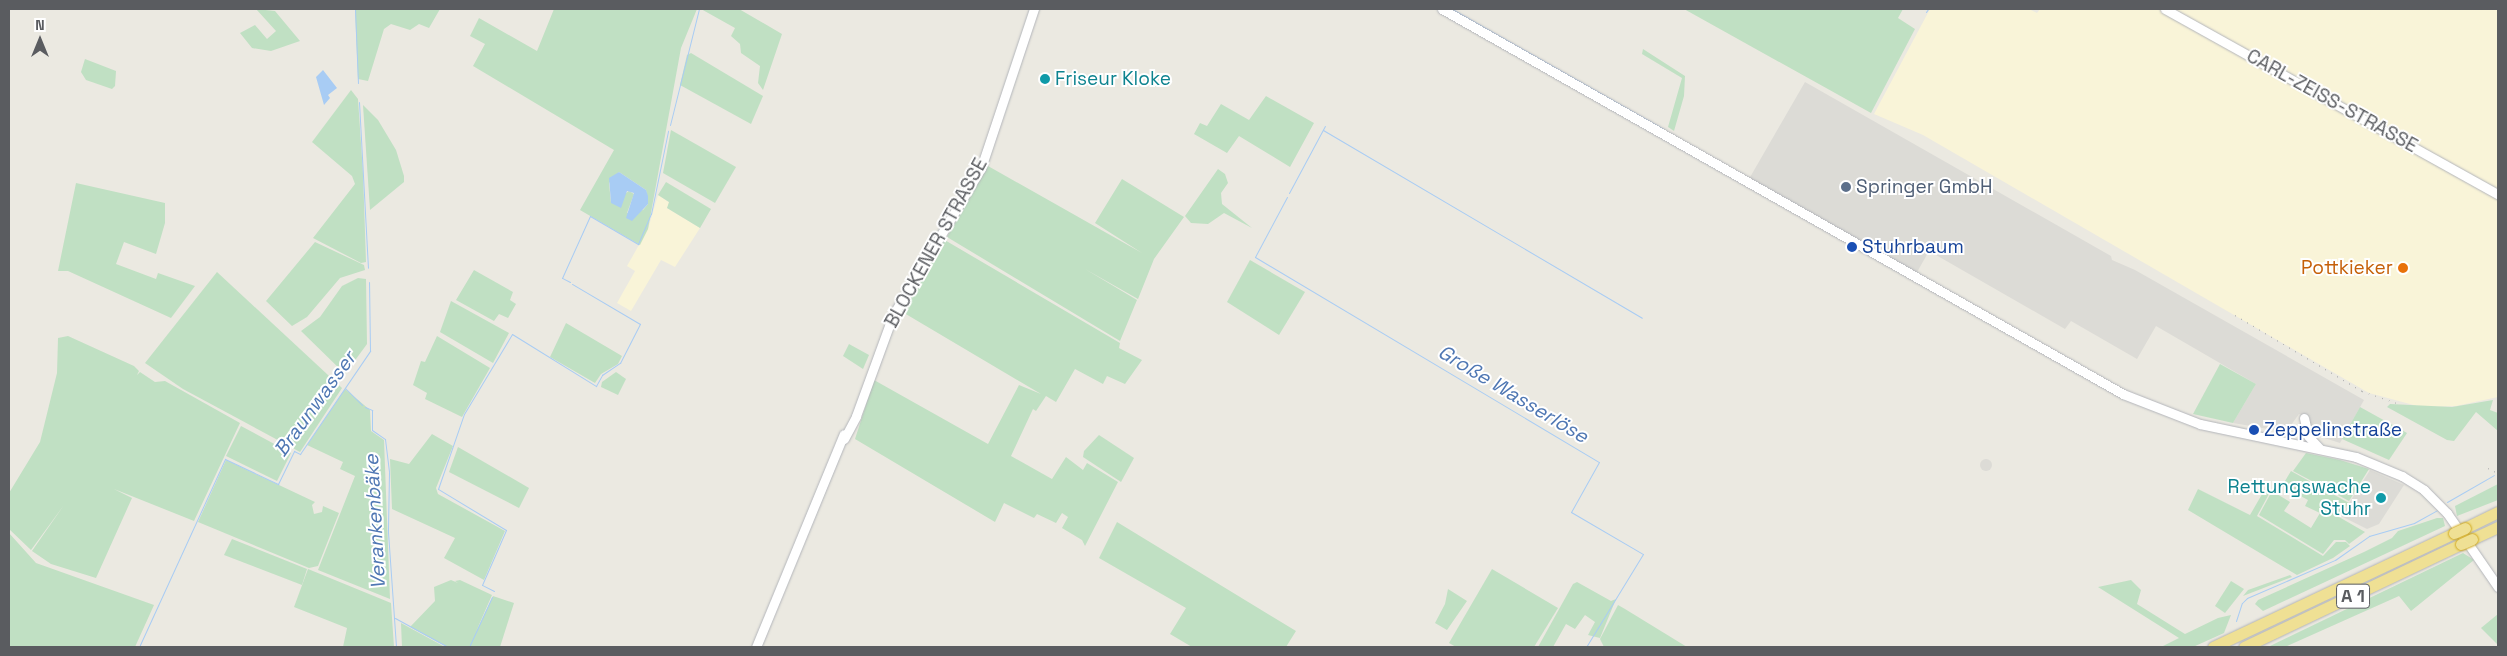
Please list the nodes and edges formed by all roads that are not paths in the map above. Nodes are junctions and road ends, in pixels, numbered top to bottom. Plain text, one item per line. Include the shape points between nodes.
1 (1034, 9) edge
2 (1442, 9) edge
3 (2165, 9) edge
4 (2498, 194) edge
5 (2304, 418) dead end
6 (2320, 448) junction
7 (2498, 512) edge
8 (2498, 527) edge
9 (2498, 587) edge
10 (2215, 646) edge
11 (756, 647) edge
12 (2244, 647) edge

1 - 11 street, BLOCKENER STRASSE via 981,168 898,305 856,416
2 - 6 street via 2122,394 2177,418 2223,431
3 - 4 street, CARL-ZEISS-STRASSE
5 - 6 street via 2308,436
6 - 9 street via 2389,469 2414,483 2447,513
7 - 10 highway, A 1
8 - 12 highway, A 1, bridge

